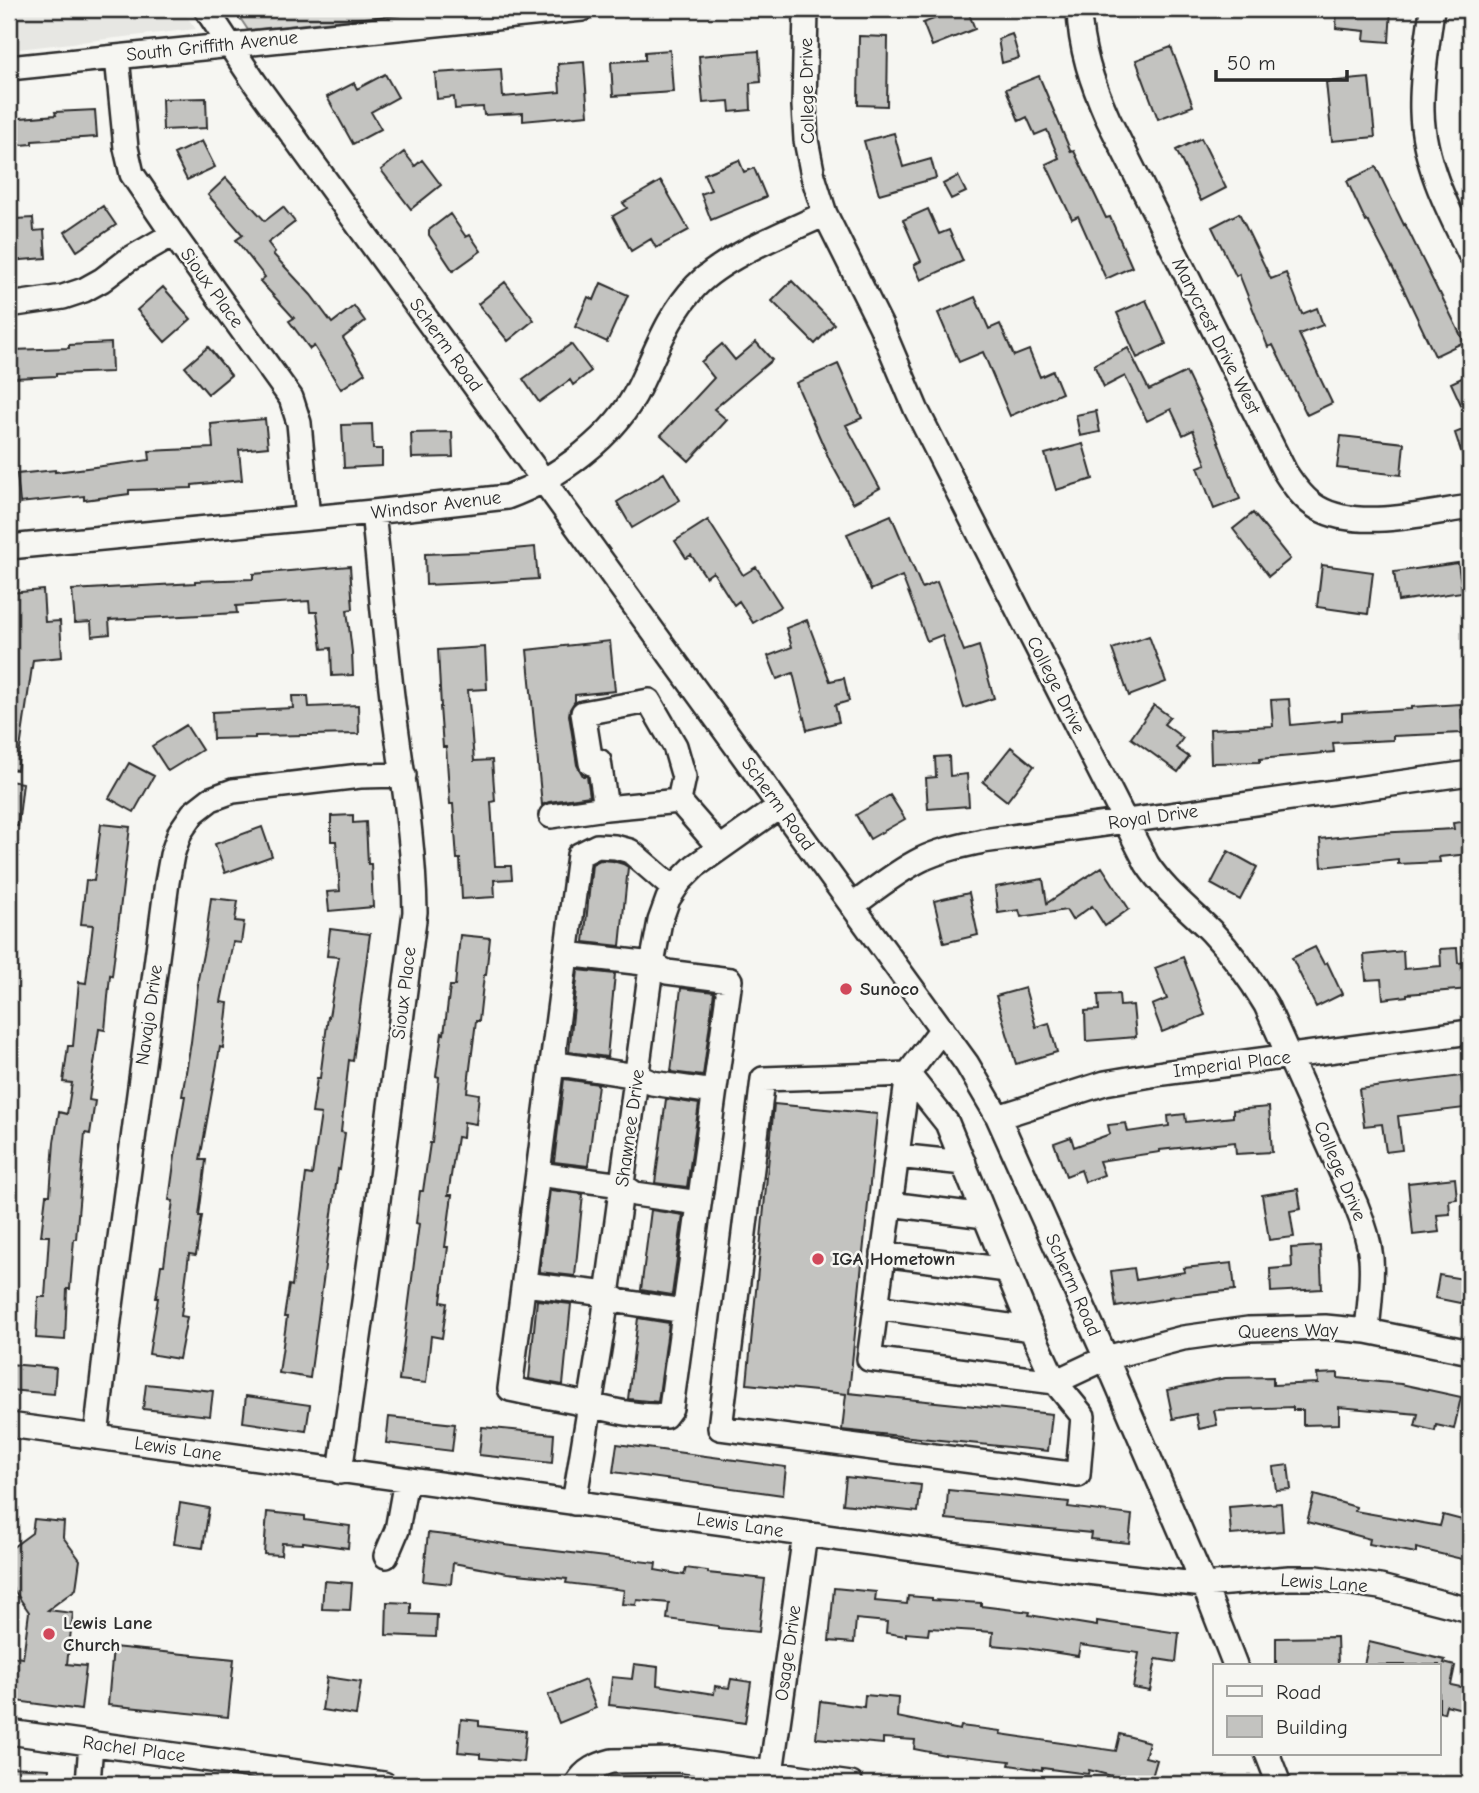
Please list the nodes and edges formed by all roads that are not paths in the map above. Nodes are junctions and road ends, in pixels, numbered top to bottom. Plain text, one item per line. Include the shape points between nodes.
1 (206, 9) edge
2 (582, 9) edge
3 (806, 9) edge
4 (1079, 9) edge
5 (1432, 9) edge
6 (230, 44) junction
7 (117, 57) junction
8 (9, 68) edge
9 (825, 214) junction
10 (173, 233) junction
11 (1470, 254) edge
12 (9, 305) edge
13 (544, 480) junction
14 (1470, 507) edge
15 (373, 512) junction
16 (308, 518) junction
17 (9, 547) edge
18 (1470, 773) edge
19 (404, 775) junction
20 (679, 801) junction
21 (780, 806) junction
22 (606, 808) junction
23 (551, 816) dead end
24 (1125, 821) junction
25 (720, 848) junction
26 (674, 889) junction
27 (852, 906) junction
28 (566, 954) junction
29 (652, 964) junction
30 (942, 1029) junction
31 (1470, 1032) edge
32 (1290, 1057) junction
33 (552, 1063) junction
34 (908, 1074) junction
35 (637, 1076) junction
36 (714, 1091) junction
37 (998, 1117) junction
38 (897, 1156) junction
39 (964, 1164) junction
40 (538, 1174) junction
41 (622, 1185) junction
42 (699, 1203) junction
43 (890, 1204) junction
44 (985, 1216) junction
45 (883, 1254) junction
46 (1007, 1270) junction
47 (524, 1283) junction
48 (607, 1294) junction
49 (876, 1307) junction
50 (684, 1311) junction
51 (1031, 1329) junction
52 (1367, 1331) junction
53 (1470, 1352) edge
54 (1106, 1358) junction
55 (1055, 1382) junction
56 (590, 1405) junction
57 (9, 1425) edge
58 (96, 1437) junction
59 (340, 1472) junction
60 (406, 1480) junction
61 (574, 1503) junction
62 (805, 1534) junction
63 (386, 1556) dead end
64 (1205, 1585) junction
65 (1470, 1610) edge
66 (1235, 1664) edge
67 (9, 1732) edge
68 (91, 1743) junction
69 (1269, 1755) edge
70 (771, 1773) junction
71 (328, 1781) edge
72 (88, 1784) edge
73 (384, 1784) edge
74 (577, 1784) edge
75 (851, 1784) edge
76 (1279, 1784) edge

1 - 6 street, Scherm Road
2 - 6 street, South Griffith Avenue
3 - 9 street, College Drive via 806,140
4 - 14 street, Marycrest Drive West via 1085,57 1108,119 1299,493 1317,508 1359,520
5 - 11 street via 1423,80 1425,144 1433,174
6 - 7 street, South Griffith Avenue
6 - 13 street, Scherm Road
7 - 8 street, South Griffith Avenue
7 - 10 street, Sioux Place via 132,174
9 - 13 street, Windsor Avenue via 742,254 698,284 663,332 624,414 589,451
9 - 24 street, College Drive via 916,409
10 - 12 street via 84,290
10 - 16 street, Sioux Place via 291,398 299,424
13 - 15 street, Windsor Avenue via 508,497
13 - 21 street, Scherm Road
15 - 16 street, Windsor Avenue
15 - 19 street, Sioux Place
16 - 17 street, Windsor Avenue
18 - 24 street, Royal Drive
19 - 58 street, Navajo Drive via 233,791 211,799 193,813 180,832 165,896
19 - 59 street, Sioux Place via 415,912
20 - 22 street
20 - 22 street via 684,778 675,746 649,701 583,712 590,763 600,761
20 - 25 street
21 - 25 street, Shawnee Drive
21 - 27 street, Scherm Road
22 - 23 street
24 - 27 street, Royal Drive via 949,848 900,871
24 - 32 street, College Drive via 1157,880 1212,933 1250,979
25 - 26 street, Shawnee Drive
26 - 28 street via 631,850 597,846 579,855
26 - 29 street, Shawnee Drive via 660,921
27 - 30 street, Scherm Road
28 - 29 street
28 - 33 street
29 - 35 street, Shawnee Drive
29 - 36 street via 667,972 730,980
30 - 34 street
30 - 37 street, Scherm Road
31 - 32 street, Imperial Place
32 - 37 street, Imperial Place via 1105,1083
32 - 52 street, College Drive via 1366,1231 1371,1256
33 - 35 street
33 - 40 street
34 - 38 street
34 - 39 street via 947,1123
34 - 55 street via 763,1079 720,1428 1078,1475 1083,1416
35 - 36 street via 652,1083
35 - 41 street, Shawnee Drive
36 - 42 street
37 - 54 street, Scherm Road
38 - 39 street
38 - 43 street
39 - 44 street
40 - 41 street
40 - 47 street
41 - 42 street via 635,1194
41 - 48 street, Shawnee Drive
42 - 50 street
43 - 44 street
43 - 45 street
44 - 46 street
45 - 46 street
45 - 49 street
46 - 51 street
47 - 48 street
47 - 56 street via 510,1389
48 - 50 street via 618,1301
48 - 56 street, Shawnee Drive
49 - 51 street
49 - 55 street via 869,1359
50 - 56 street via 671,1408 665,1416 646,1417
51 - 55 street
52 - 53 street, Queens Way
52 - 54 street, Queens Way via 1248,1329 1183,1338
54 - 55 street, Queens Way
54 - 64 street, Scherm Road
56 - 61 street, Shawnee Drive
57 - 58 street, Lewis Lane
58 - 59 street, Lewis Lane
59 - 60 street, Lewis Lane
60 - 61 street, Lewis Lane
60 - 63 street via 397,1530
61 - 62 street, Lewis Lane
62 - 64 street, Lewis Lane
62 - 70 street, Osage Drive
64 - 65 street, Lewis Lane via 1317,1578 1380,1587
64 - 66 street, Scherm Road
67 - 68 street, Rachel Place
68 - 71 street, Rachel Place
68 - 72 street
69 - 76 street
70 - 74 street via 678,1760 612,1761 589,1770
70 - 75 street
71 - 73 street, Rachel Place

